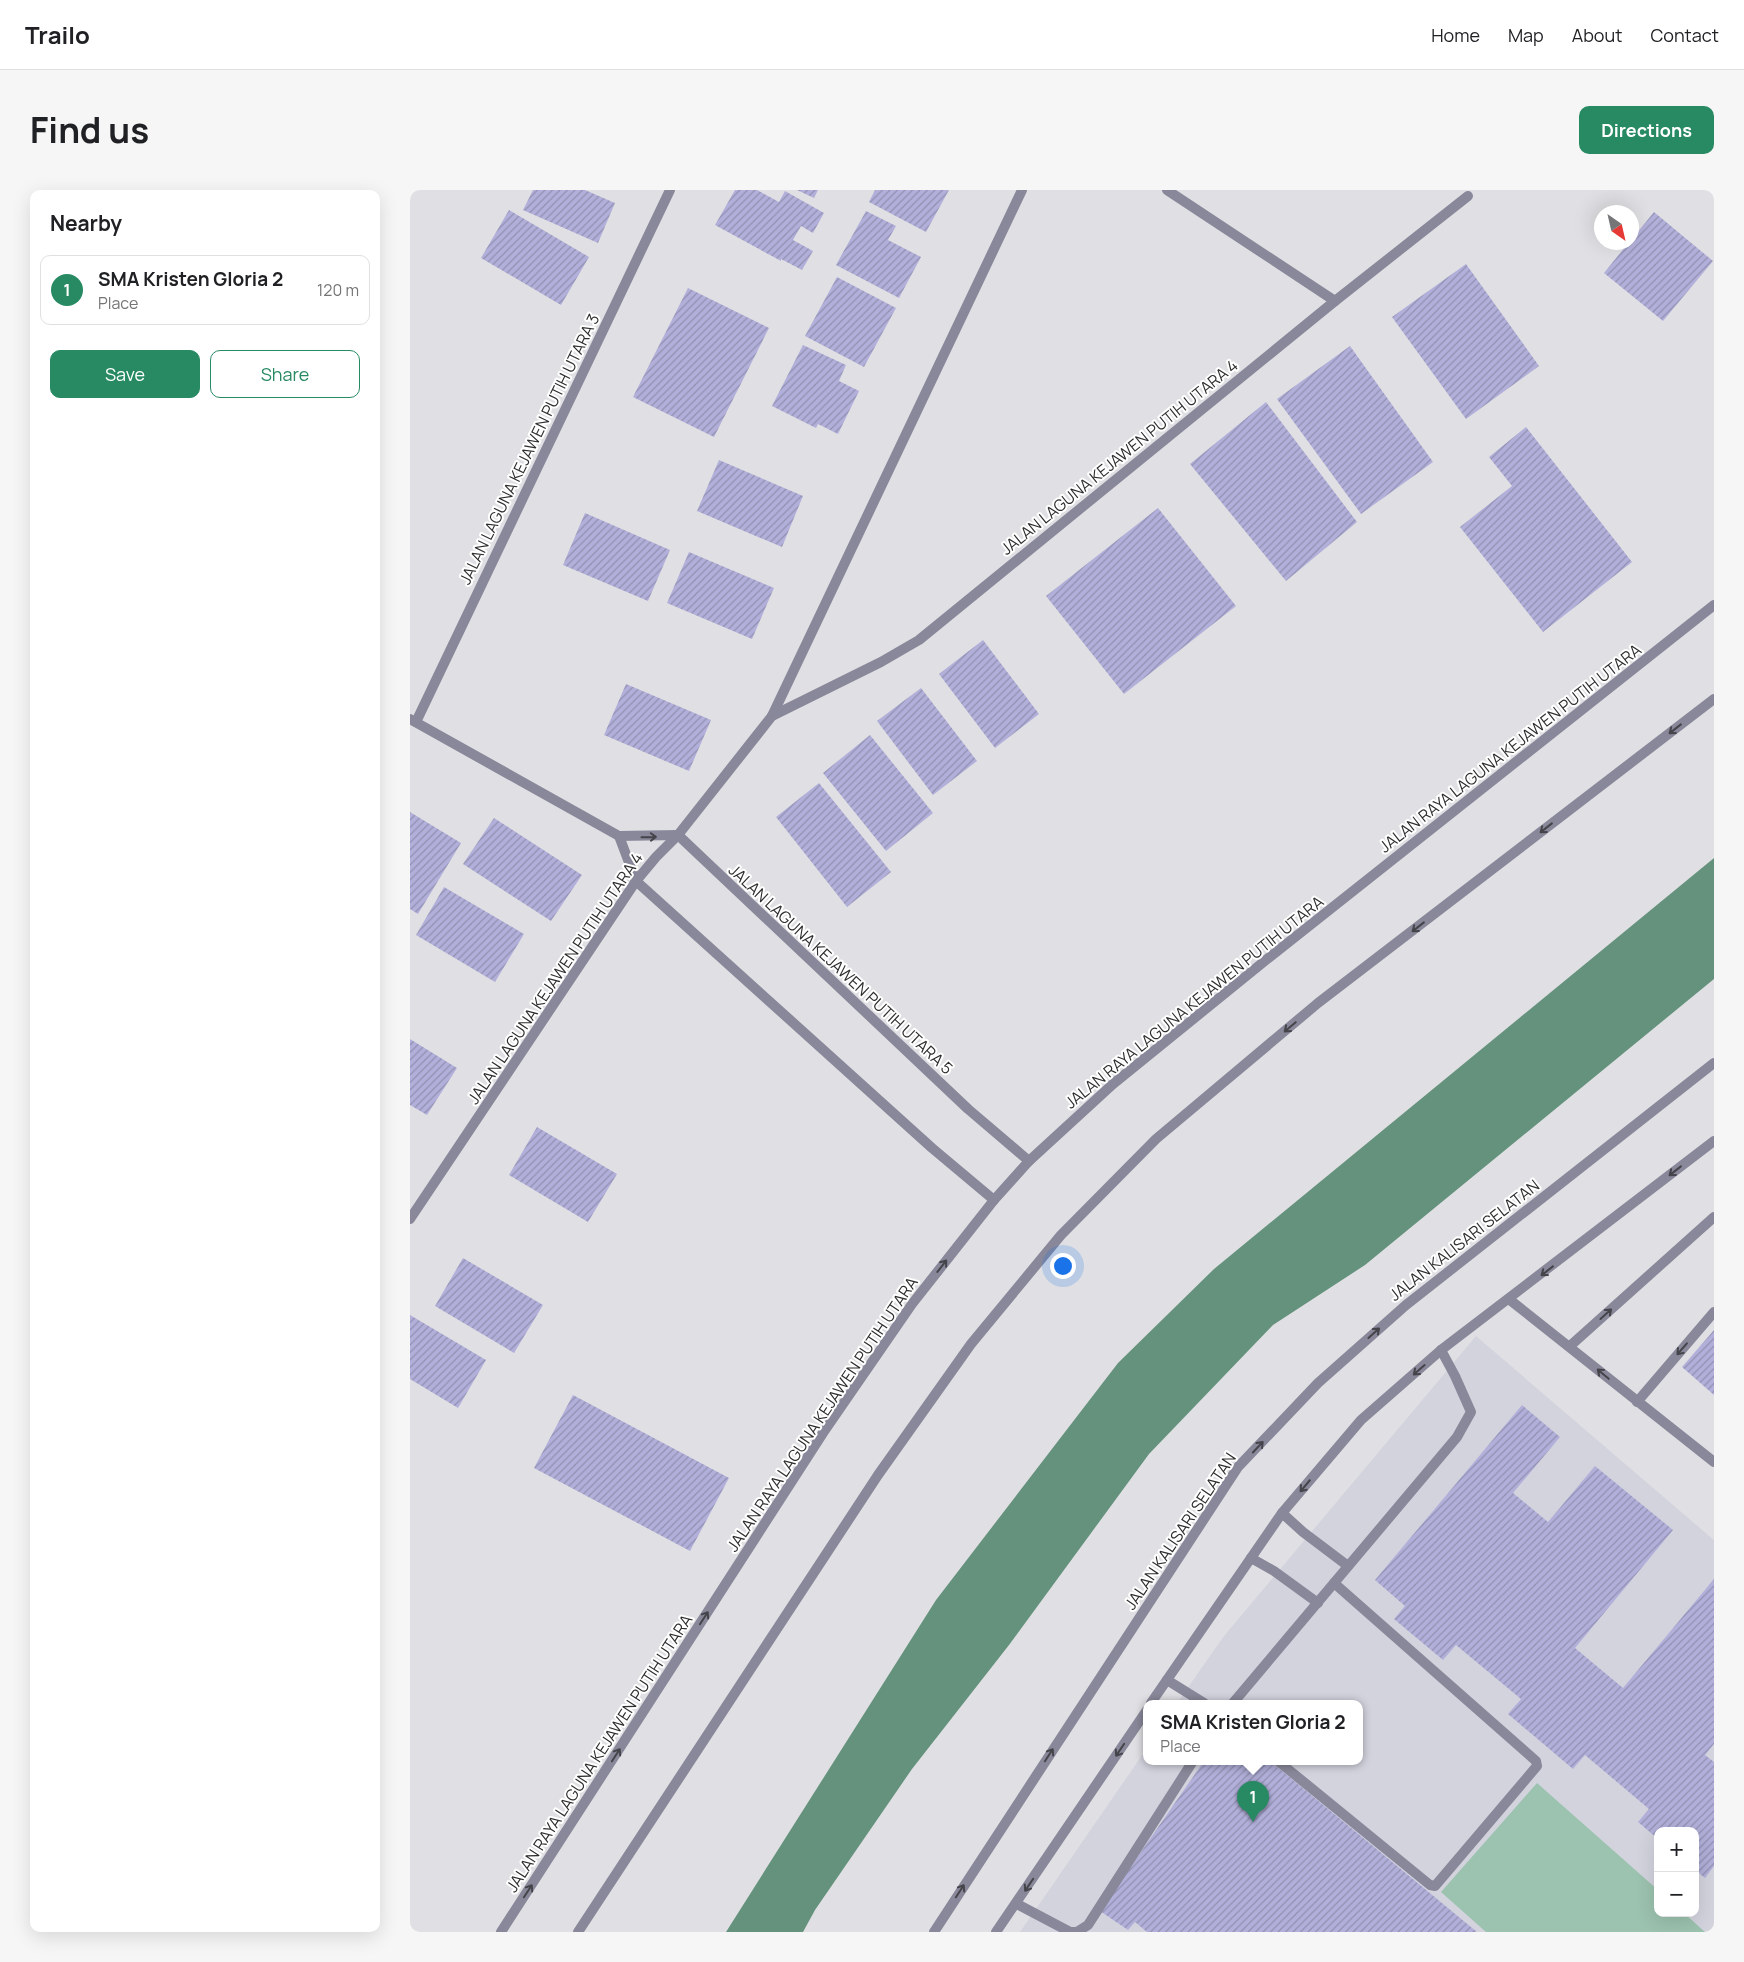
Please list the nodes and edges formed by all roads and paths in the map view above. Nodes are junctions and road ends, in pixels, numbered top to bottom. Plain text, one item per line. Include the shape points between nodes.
1 (670, 190) edge
2 (1022, 190) edge
3 (1167, 190) edge
4 (1468, 196) dead end
5 (1335, 301) junction
6 (1714, 605) edge
7 (1714, 699) edge
8 (772, 716) junction
9 (413, 720) edge
10 (678, 835) junction
11 (619, 836) junction
12 (636, 881) junction
13 (1714, 1064) edge
14 (1714, 1141) edge
15 (1029, 1162) junction
16 (994, 1200) junction
17 (1714, 1217) edge
18 (410, 1219) edge
19 (1510, 1300) junction
20 (1714, 1312) edge
21 (1570, 1346) junction
22 (1441, 1350) junction
23 (1636, 1402) junction
24 (1714, 1462) edge
25 (1282, 1513) junction
26 (1251, 1558) junction
27 (1348, 1566) junction
28 (1334, 1583) junction
29 (1318, 1603) junction
30 (1167, 1680) junction
31 (1153, 1700) edge
32 (1199, 1700) edge
33 (1235, 1700) edge
34 (1143, 1716) edge
35 (1190, 1765) edge
36 (1283, 1765) edge
37 (1017, 1904) junction
38 (501, 1932) edge
39 (578, 1932) edge
40 (934, 1932) edge
41 (996, 1932) edge
42 (1076, 1932) edge

1 - 9 street, JALAN LAGUNA KEJAWEN PUTIH UTARA 3
2 - 8 street, JALAN LAGUNA KEJAWEN PUTIH UTARA 4
3 - 5 street
4 - 5 street, JALAN LAGUNA KEJAWEN PUTIH UTARA 4
5 - 8 street, JALAN LAGUNA KEJAWEN PUTIH UTARA 4 via 919,640
6 - 15 street, JALAN RAYA LAGUNA KEJAWEN PUTIH UTARA via 1113,1084
7 -> 39 street via 1318,1003 1156,1140 1061,1235 970,1344 878,1475
8 - 10 street, JALAN LAGUNA KEJAWEN PUTIH UTARA 4
9 - 11 street
11 -> 10 street
10 - 12 street, JALAN LAGUNA KEJAWEN PUTIH UTARA 4
10 - 15 street, JALAN LAGUNA KEJAWEN PUTIH UTARA 5 via 968,1109
11 - 12 street
12 - 16 street
12 - 18 street, JALAN LAGUNA KEJAWEN PUTIH UTARA 4
40 -> 13 street, JALAN KALISARI SELATAN via 1238,1468 1318,1383 1406,1305
14 -> 19 street
15 - 16 street, JALAN RAYA LAGUNA KEJAWEN PUTIH UTARA
38 -> 16 street, JALAN RAYA LAGUNA KEJAWEN PUTIH UTARA via 823,1433 912,1304
21 -> 17 street
19 - 21 street
19 - 22 street
20 -> 23 street
23 -> 21 street
22 -> 25 street via 1361,1420
22 - 27 street via 1471,1412 1457,1437
23 - 24 street
25 - 26 street
25 - 27 street
26 - 29 street
26 - 30 street
27 - 28 street
28 - 29 street
28 - 36 street via 1536,1761 1537,1766 1436,1886 1430,1885
29 - 33 street
30 - 31 street
30 - 32 street
34 -> 37 street
35 - 42 street via 1088,1925
37 - 41 street
37 - 42 street via 1070,1932

